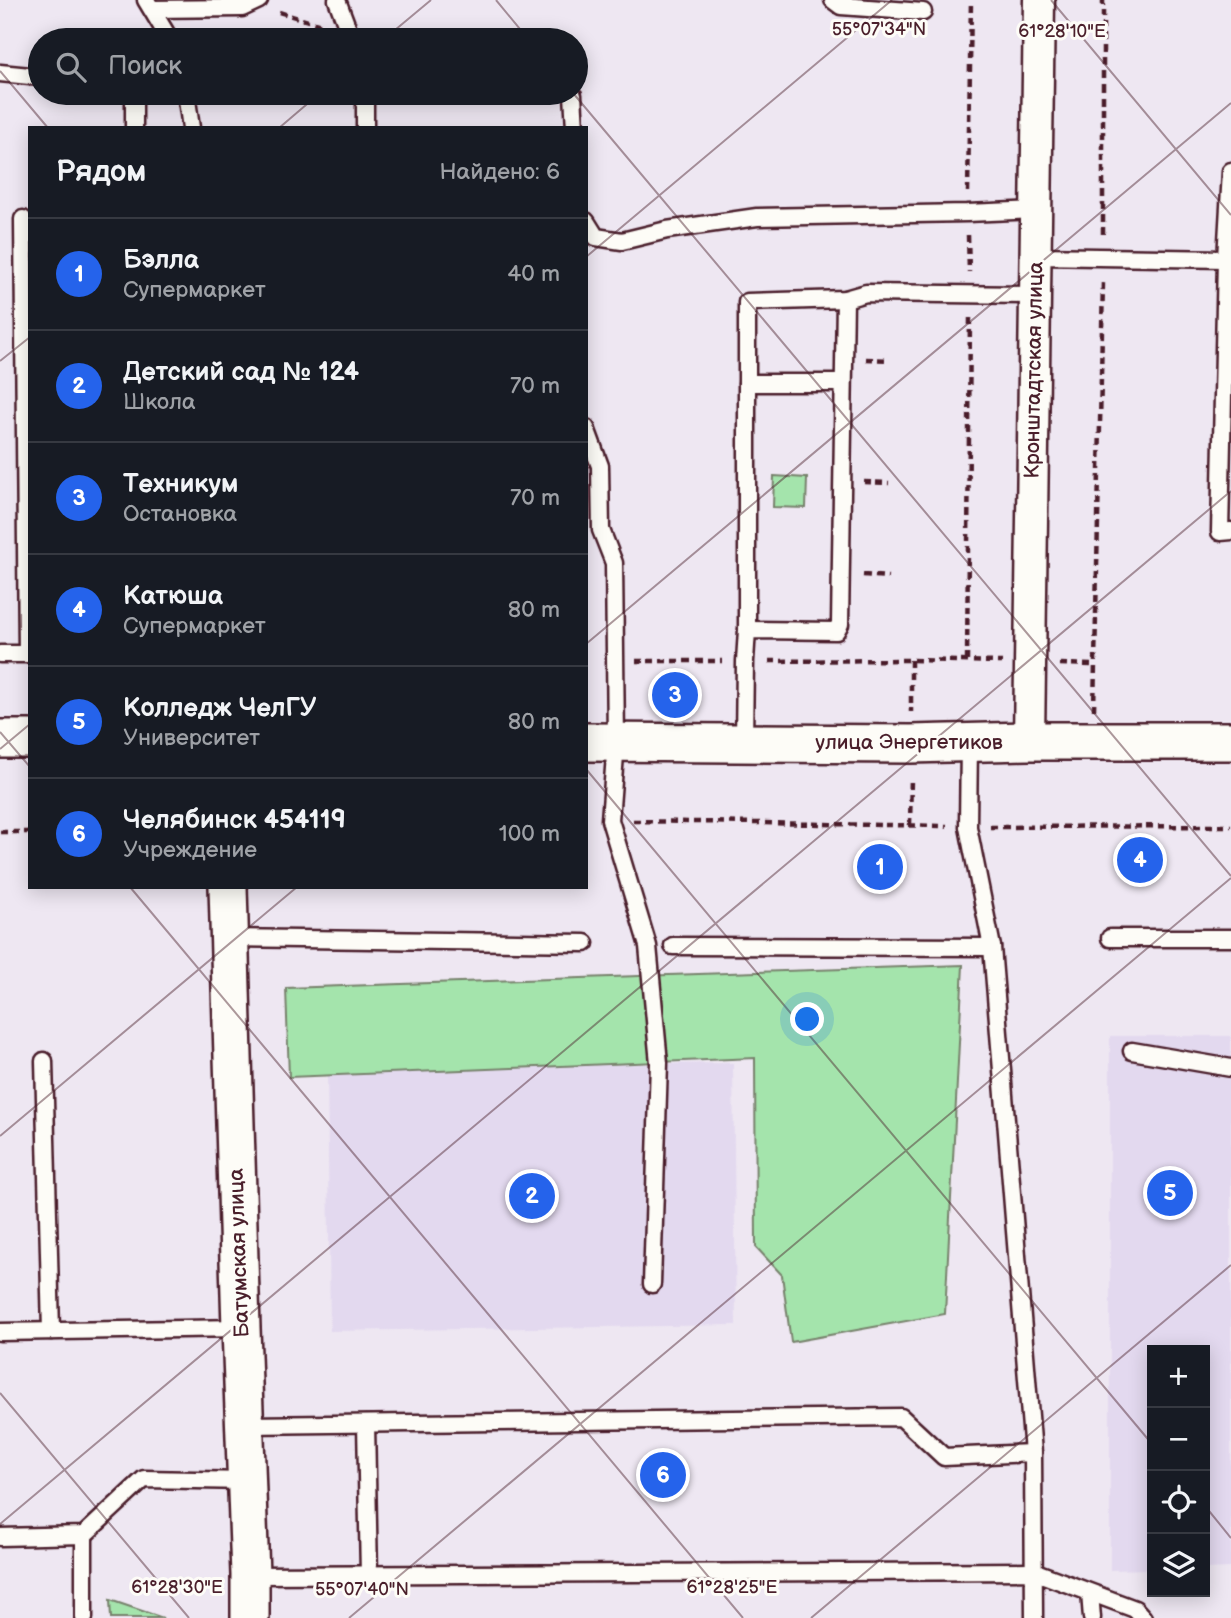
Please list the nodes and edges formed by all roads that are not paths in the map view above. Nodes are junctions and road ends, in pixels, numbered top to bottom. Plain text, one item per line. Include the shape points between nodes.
1 (337, 0) edge
2 (833, 0) edge
3 (1039, 0) edge
4 (258, 1) edge
5 (149, 5) edge
6 (923, 12) dead end
7 (163, 28) edge
8 (347, 28) edge
9 (0, 72) edge
10 (28, 75) edge
11 (134, 105) edge
12 (188, 105) edge
13 (365, 105) edge
14 (574, 105) edge
15 (134, 126) edge
16 (191, 126) edge
17 (365, 126) edge
18 (575, 126) edge
19 (1231, 171) edge
20 (1230, 190) edge
21 (1036, 210) junction
22 (23, 219) dead end
23 (588, 224) edge
24 (1035, 256) junction
25 (1226, 259) junction
26 (1035, 295) junction
27 (845, 299) junction
28 (747, 383) junction
29 (844, 383) junction
30 (588, 433) edge
31 (594, 530) edge
32 (1231, 531) edge
33 (747, 630) junction
34 (0, 654) edge
35 (0, 738) edge
36 (28, 739) edge
37 (1029, 741) junction
38 (1231, 741) edge
39 (601, 742) edge
40 (744, 742) junction
41 (969, 743) junction
42 (228, 889) edge
43 (1231, 937) edge
44 (229, 938) junction
45 (1110, 938) dead end
46 (585, 943) dead end
47 (673, 946) dead end
48 (992, 947) junction
49 (1132, 1051) dead end
50 (44, 1061) dead end
51 (1231, 1068) edge
52 (652, 1284) dead end
53 (241, 1328) junction
54 (51, 1331) junction
55 (0, 1332) edge
56 (366, 1424) junction
57 (246, 1425) junction
58 (1033, 1453) junction
59 (247, 1481) junction
60 (84, 1535) junction
61 (0, 1537) edge
62 (1033, 1571) junction
63 (369, 1574) junction
64 (250, 1576) junction
65 (1090, 1593) junction
66 (84, 1618) edge
67 (250, 1618) edge
68 (1034, 1618) edge
69 (1092, 1618) edge
70 (1143, 1618) edge

1 - 8 lane
2 - 6 lane via 841,6
3 - 21 street, Кронштадтская улица
4 - 5 lane via 242,8
5 - 7 lane
9 - 10 lane
11 - 15 lane
12 - 16 lane
13 - 17 lane
14 - 18 lane
19 - 20 lane
20 - 25 lane
21 - 23 lane via 757,217 622,241 596,236
21 - 24 street, Кронштадтская улица
22 - 34 lane via 27,654
24 - 25 lane
24 - 26 street, Кронштадтская улица
25 - 32 lane via 1220,531
26 - 27 lane via 866,293
26 - 37 street, Кронштадтская улица
27 - 28 lane via 747,302
27 - 29 lane
28 - 29 lane
28 - 33 lane
29 - 33 lane via 840,624 836,631
30 - 31 lane via 600,466
31 - 39 lane via 614,563 615,661
33 - 40 lane
35 - 36 street
37 - 38 street, улица Энергетиков
37 - 41 street, улица Энергетиков
39 - 40 street, улица Энергетиков
39 - 52 lane via 610,820 648,946 659,1063
40 - 41 street, улица Энергетиков
41 - 48 lane via 968,827
42 - 44 street, Батумская улица
43 - 45 lane
44 - 46 lane
44 - 53 street, Батумская улица
47 - 48 lane
48 - 58 lane
49 - 51 lane
50 - 54 lane
53 - 54 lane
53 - 57 street, Батумская улица
54 - 55 lane
56 - 57 lane
56 - 58 lane via 901,1417 944,1457
56 - 63 lane
57 - 59 street, Батумская улица
58 - 62 lane
59 - 60 lane via 144,1479
59 - 64 street, Батумская улица
60 - 61 lane
60 - 66 lane
62 - 63 lane
62 - 65 lane
62 - 68 lane
63 - 64 lane
64 - 67 street, Батумская улица
65 - 69 lane
65 - 70 lane via 1135,1609

